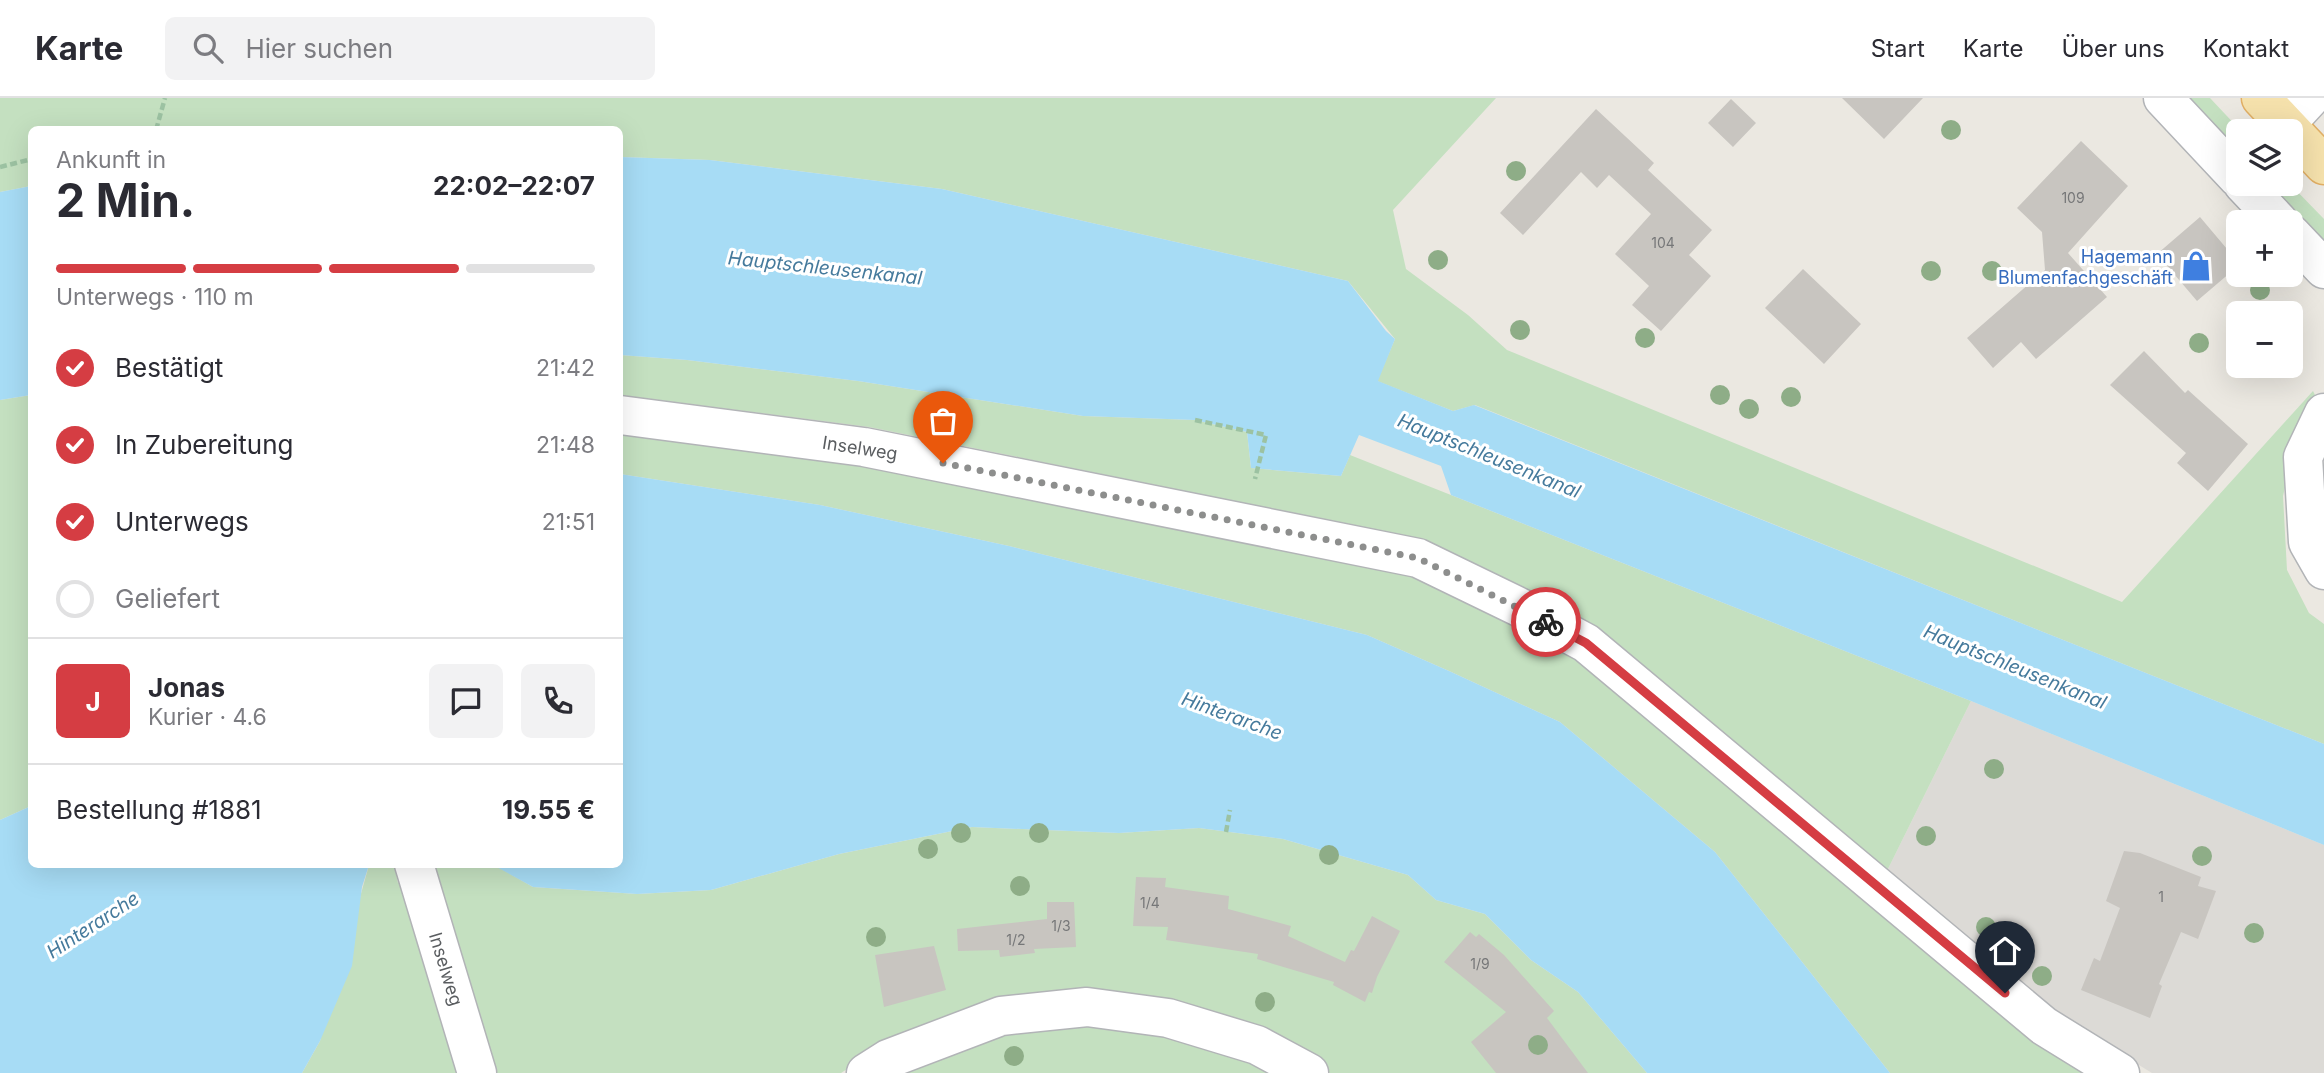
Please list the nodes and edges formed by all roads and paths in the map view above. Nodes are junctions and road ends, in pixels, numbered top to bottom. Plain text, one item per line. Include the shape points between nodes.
1 (165, 98) edge
2 (2163, 98) edge
3 (2286, 107) edge
4 (157, 126) edge
5 (28, 160) edge
6 (2226, 165) edge
7 (2324, 165) edge
8 (0, 167) edge
9 (2254, 196) edge
10 (2268, 210) edge
11 (2303, 247) edge
12 (2324, 269) edge
13 (2324, 413) edge
14 (623, 415) edge
15 (1195, 420) dead end
16 (1255, 479) dead end
17 (2324, 570) edge
18 (1230, 810) dead end
19 (1226, 832) dead end
20 (415, 868) edge
21 (477, 1073) edge
22 (866, 1073) edge
23 (1309, 1073) edge
24 (2120, 1073) edge

1 - 4 path
2 - 6 street
3 - 7 main road
5 - 8 path
9 - 10 street
11 - 12 street
13 - 17 street via 2303,457 2308,542
14 - 24 street, Inselweg via 864,447 1418,558 1586,643 2044,1026
15 - 16 path via 1266,435
18 - 19 path
20 - 21 street, Inselweg
22 - 23 street via 888,1059 1001,1016 1087,1007 1168,1018 1257,1045

